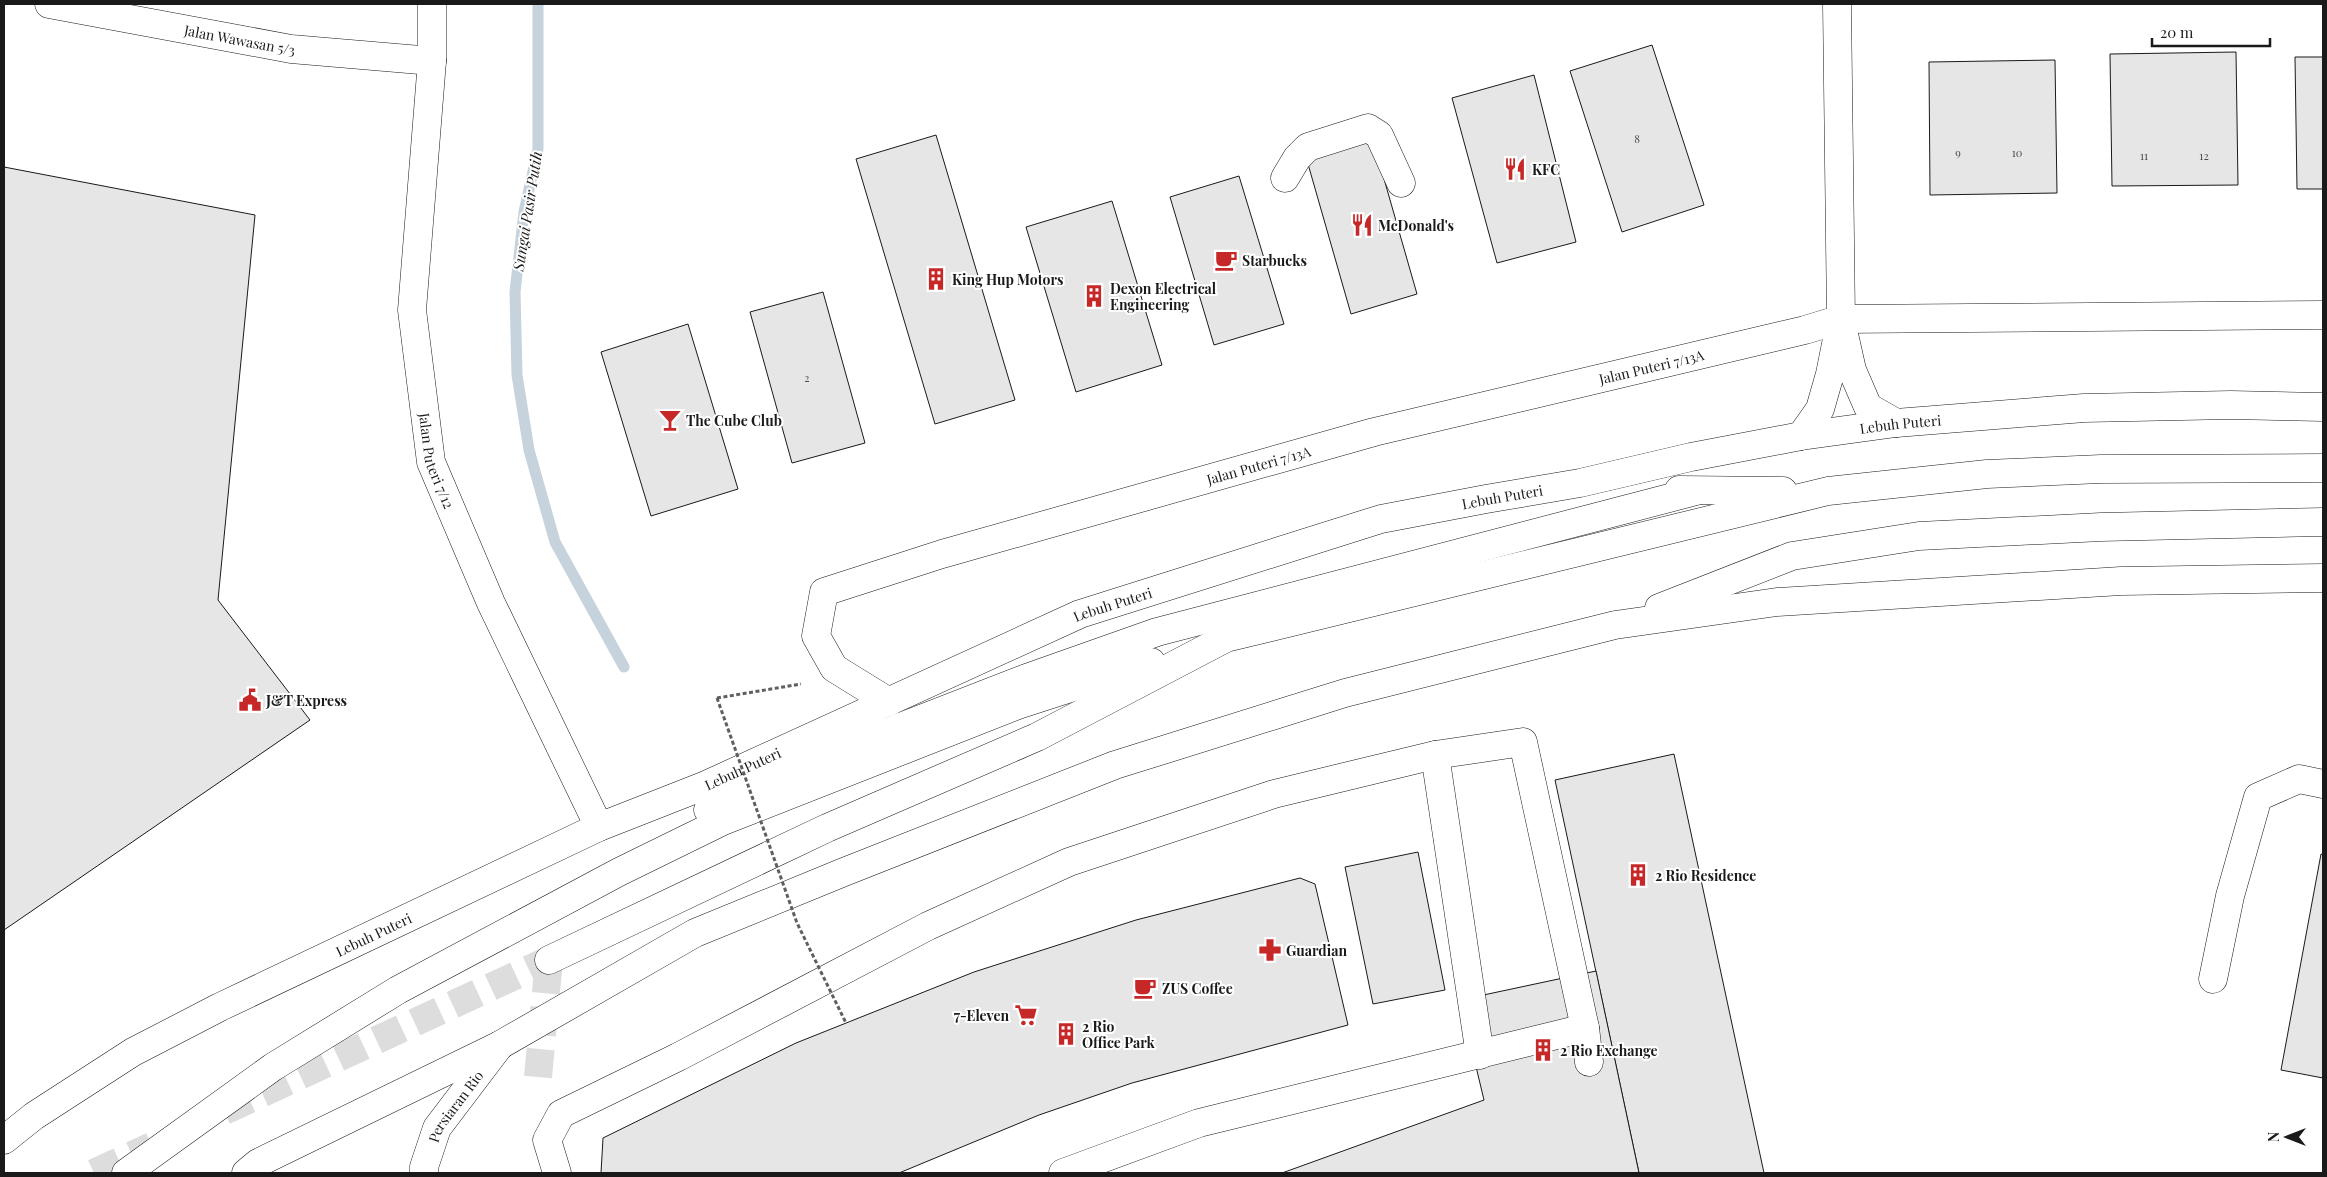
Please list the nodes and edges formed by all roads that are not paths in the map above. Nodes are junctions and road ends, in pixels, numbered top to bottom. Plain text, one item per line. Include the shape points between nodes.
1 (49, 4) edge
2 (432, 4) edge
3 (1838, 4) edge
4 (432, 61) junction
5 (1285, 178) dead end
6 (1401, 183) dead end
7 (2323, 315) edge
8 (1841, 319) junction
9 (2323, 406) edge
10 (1896, 422) junction
11 (1801, 436) junction
12 (2323, 468) edge
13 (1580, 483) junction
14 (1696, 491) junction
15 (1828, 491) junction
16 (2323, 522) edge
17 (2323, 578) edge
18 (1615, 625) junction
19 (1226, 638) junction
20 (889, 702) junction
21 (1435, 755) junction
22 (2323, 784) edge
23 (600, 827) junction
24 (619, 872) junction
25 (549, 960) dead end
26 (2213, 979) dead end
27 (1585, 1028) junction
28 (500, 1045) junction
29 (1480, 1055) junction
30 (1589, 1062) dead end
31 (4, 1140) edge
32 (126, 1173) edge
33 (246, 1173) edge
34 (424, 1173) edge
35 (557, 1173) edge
36 (1063, 1173) edge

1 - 4 main road, Jalan Wawasan 5/3 via 291,48
2 - 4 main road, Jalan Puteri 7/12
3 - 8 main road
4 - 23 main road, Jalan Puteri 7/12 via 412,310 431,462 491,603
5 - 6 main road via 1297,158 1308,148 1368,128 1379,135
7 - 8 main road
8 - 10 main road via 1852,370 1868,407
8 - 11 main road via 1820,410
8 - 20 main road, Jalan Puteri 7/13A via 1374,432 942,554 824,592 816,636 834,668
9 - 10 main road, Lebuh Puteri via 2084,408
10 - 11 main road, Lebuh Puteri
11 - 13 main road, Lebuh Puteri
12 - 15 main road via 2101,469 1986,474
13 - 14 main road
13 - 20 main road, Lebuh Puteri via 1381,520 1090,612
14 - 15 main road
14 - 24 main road via 1157,632 1077,660 782,774 684,821
15 - 19 main road
16 - 18 main road via 2101,527 1920,536 1792,556
17 - 18 main road via 2121,581 1777,602
18 - 28 main road via 1346,693 1116,765 695,933
19 - 24 main road via 1018,706 723,821
19 - 25 main road via 1037,737 827,828
20 - 23 main road, Lebuh Puteri via 706,785
21 - 27 main road via 1523,742
21 - 29 main road
21 - 35 main road via 1274,794 1069,862 928,926 678,1057 561,1114 547,1140
22 - 26 main road via 2299,779 2258,796 2230,896
23 - 31 main road, Lebuh Puteri via 220,1007 133,1052 34,1116
24 - 32 main road via 398,990 273,1067
27 - 29 main road
27 - 30 main road
28 - 33 main road via 258,1163
28 - 34 main road, Persiaran Rio via 437,1128
29 - 36 main road via 1199,1123

